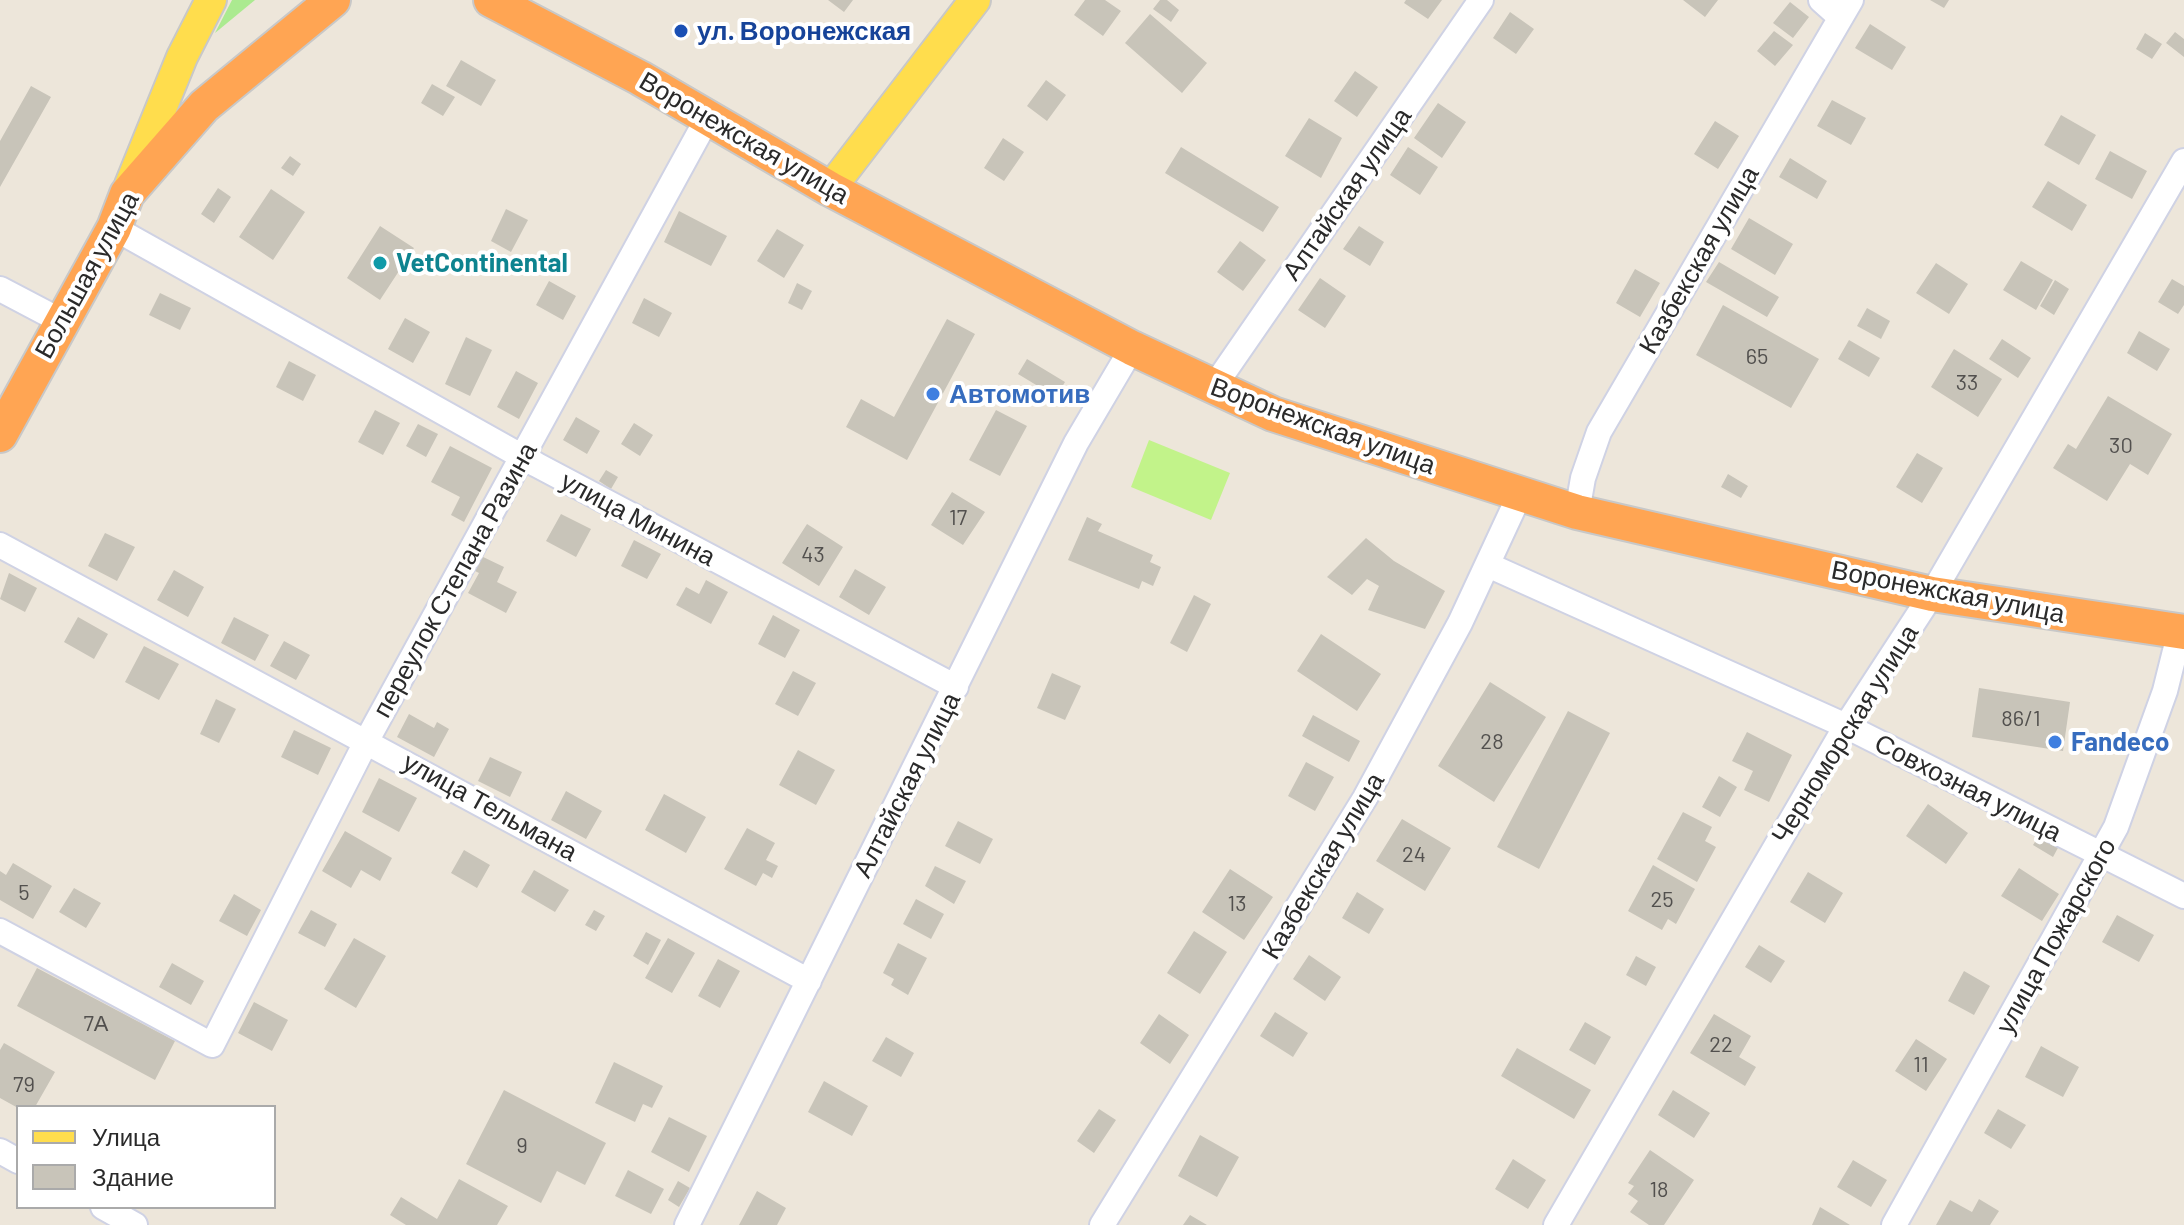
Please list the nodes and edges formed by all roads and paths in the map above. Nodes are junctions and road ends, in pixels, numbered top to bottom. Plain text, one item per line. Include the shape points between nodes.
1 (211, 0) edge
2 (333, 0) edge
3 (491, 0) edge
4 (975, 0) edge
5 (1481, 0) edge
6 (1821, 0) edge
7 (1846, 9) edge
8 (707, 119) junction
9 (2184, 161) edge
10 (830, 189) junction
11 (127, 194) junction
12 (114, 228) junction
13 (0, 289) edge
14 (61, 321) junction
15 (1132, 348) junction
16 (1213, 388) junction
17 (0, 435) edge
18 (523, 455) junction
19 (1520, 494) junction
20 (1577, 512) junction
21 (0, 545) edge
22 (1488, 565) junction
23 (1932, 594) junction
24 (2182, 631) edge
25 (956, 687) junction
26 (1846, 726) junction
27 (367, 740) junction
28 (2101, 854) junction
29 (2184, 896) edge
30 (0, 931) edge
31 (809, 981) junction
32 (107, 1209) edge
33 (135, 1225) edge
34 (687, 1225) edge
35 (1102, 1225) edge
36 (1556, 1225) edge
37 (1894, 1225) edge

1 - 11 main road
2 - 11 highway, Большая улица via 204,106
3 - 8 highway, Воронежская улица
4 - 10 main road
5 - 16 street, Алтайская улица
6 - 7 street, Казбекская улица
7 - 20 street, Казбекская улица via 1599,432
8 - 10 highway, Воронежская улица
8 - 18 street, переулок Степана Разина
9 - 23 street, Черноморская улица
10 - 15 highway, Воронежская улица
11 - 12 highway, Большая улица
12 - 14 highway, Большая улица
12 - 18 street, улица Минина
13 - 14 street
14 - 17 highway, Большая улица
15 - 16 highway, Воронежская улица
15 - 25 street, Алтайская улица via 1076,443
16 - 19 highway, Воронежская улица via 1273,414
18 - 25 street, улица Минина
18 - 27 street, переулок Степана Разина
19 - 20 highway, Воронежская улица
19 - 22 street, Казбекская улица
20 - 23 highway, Воронежская улица
21 - 27 street, улица Тельмана
22 - 26 street, Совхозная улица
22 - 35 street, Казбекская улица via 1365,798
23 - 24 highway, Воронежская улица
23 - 26 street, Черноморская улица
24 - 28 street, улица Пожарского via 2137,774
25 - 31 street, Алтайская улица
26 - 28 street, Совхозная улица
26 - 36 street, Черноморская улица
27 - 30 street, переулок Степана Разина via 212,1045
27 - 31 street, улица Тельмана
28 - 29 street, Совхозная улица
28 - 37 street, улица Пожарского
31 - 34 street, Алтайская улица
32 - 33 street

